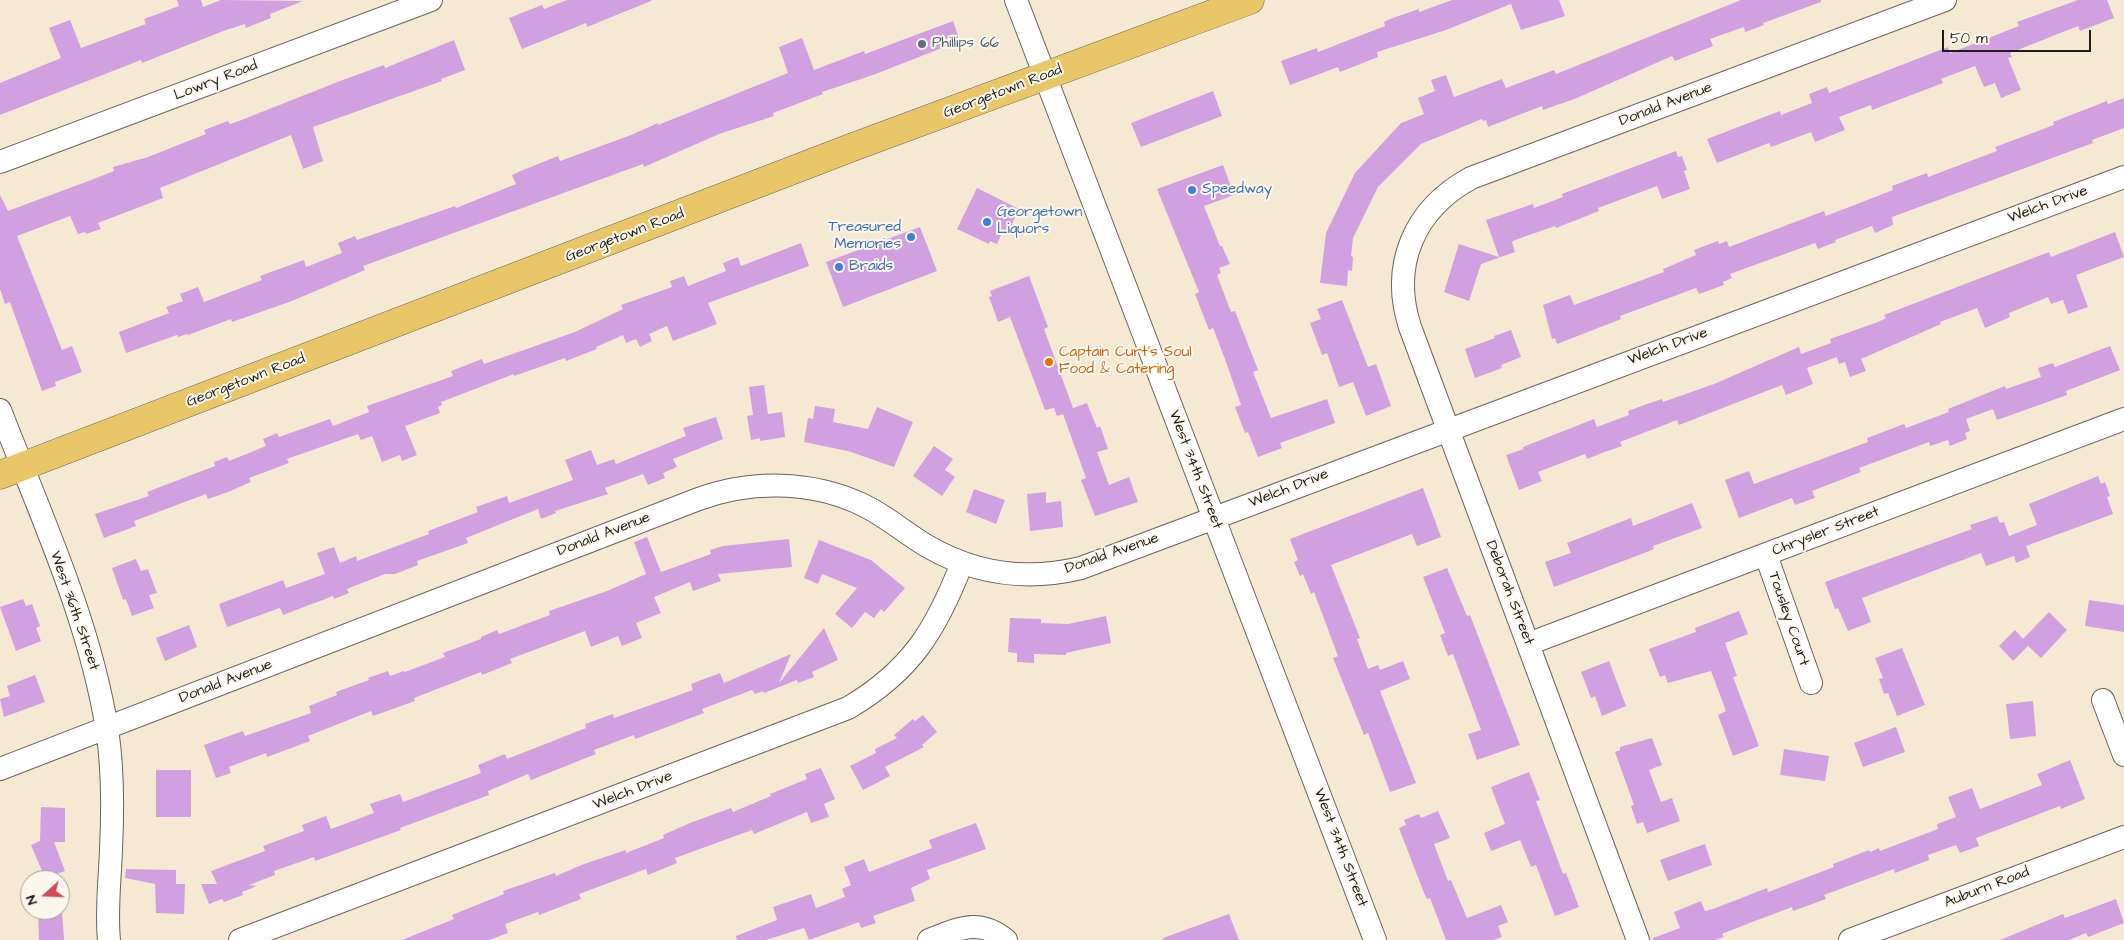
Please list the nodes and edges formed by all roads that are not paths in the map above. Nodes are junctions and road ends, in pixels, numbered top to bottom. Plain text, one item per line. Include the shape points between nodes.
1 (431, 0) edge
2 (1016, 0) edge
3 (1250, 0) edge
4 (1946, 0) edge
5 (1046, 76) junction
6 (0, 162) edge
7 (2124, 177) edge
8 (1411, 242) joint
9 (0, 410) edge
10 (2124, 419) edge
11 (1447, 429) junction
12 (11, 471) edge
13 (1213, 517) junction
14 (1766, 555) junction
15 (962, 563) junction
16 (1528, 644) junction
17 (1811, 683) dead end
18 (2103, 700) dead end
19 (107, 729) junction
20 (2124, 755) edge
21 (0, 769) edge
22 (2124, 837) edge
23 (998, 935) edge
24 (109, 940) edge
25 (240, 940) edge
26 (930, 940) edge
27 (1376, 940) edge
28 (1638, 940) edge
29 (1850, 940) edge

1 - 6 street, Lowry Road
2 - 5 street, West 34th Street
3 - 5 main road, Georgetown Road
4 - 8 street, Donald Avenue via 1471,178 1445,194 1431,208
5 - 12 main road, Georgetown Road
5 - 13 street, West 34th Street
7 - 11 street, Welch Drive
8 - 11 street, Deborah Street via 1402,276 1405,311
9 - 12 street, West 36th Street
10 - 14 street, Chrysler Street
11 - 13 street, Welch Drive
11 - 16 street, Deborah Street
12 - 19 street, West 36th Street via 85,636
13 - 15 street, Donald Avenue via 1099,562 1053,574 997,572
13 - 27 street, West 34th Street
14 - 16 street, Chrysler Street
14 - 17 street, Tousley Court
15 - 19 street, Donald Avenue via 925,545 876,511 842,497 797,487 741,488 696,500
15 - 25 street, Welch Drive via 940,616 919,648 894,676 848,708
16 - 28 street, Deborah Street
18 - 20 street
19 - 21 street, Donald Avenue
19 - 24 street, West 36th Street via 112,793
22 - 29 street, Auburn Road
23 - 26 street via 975,926

